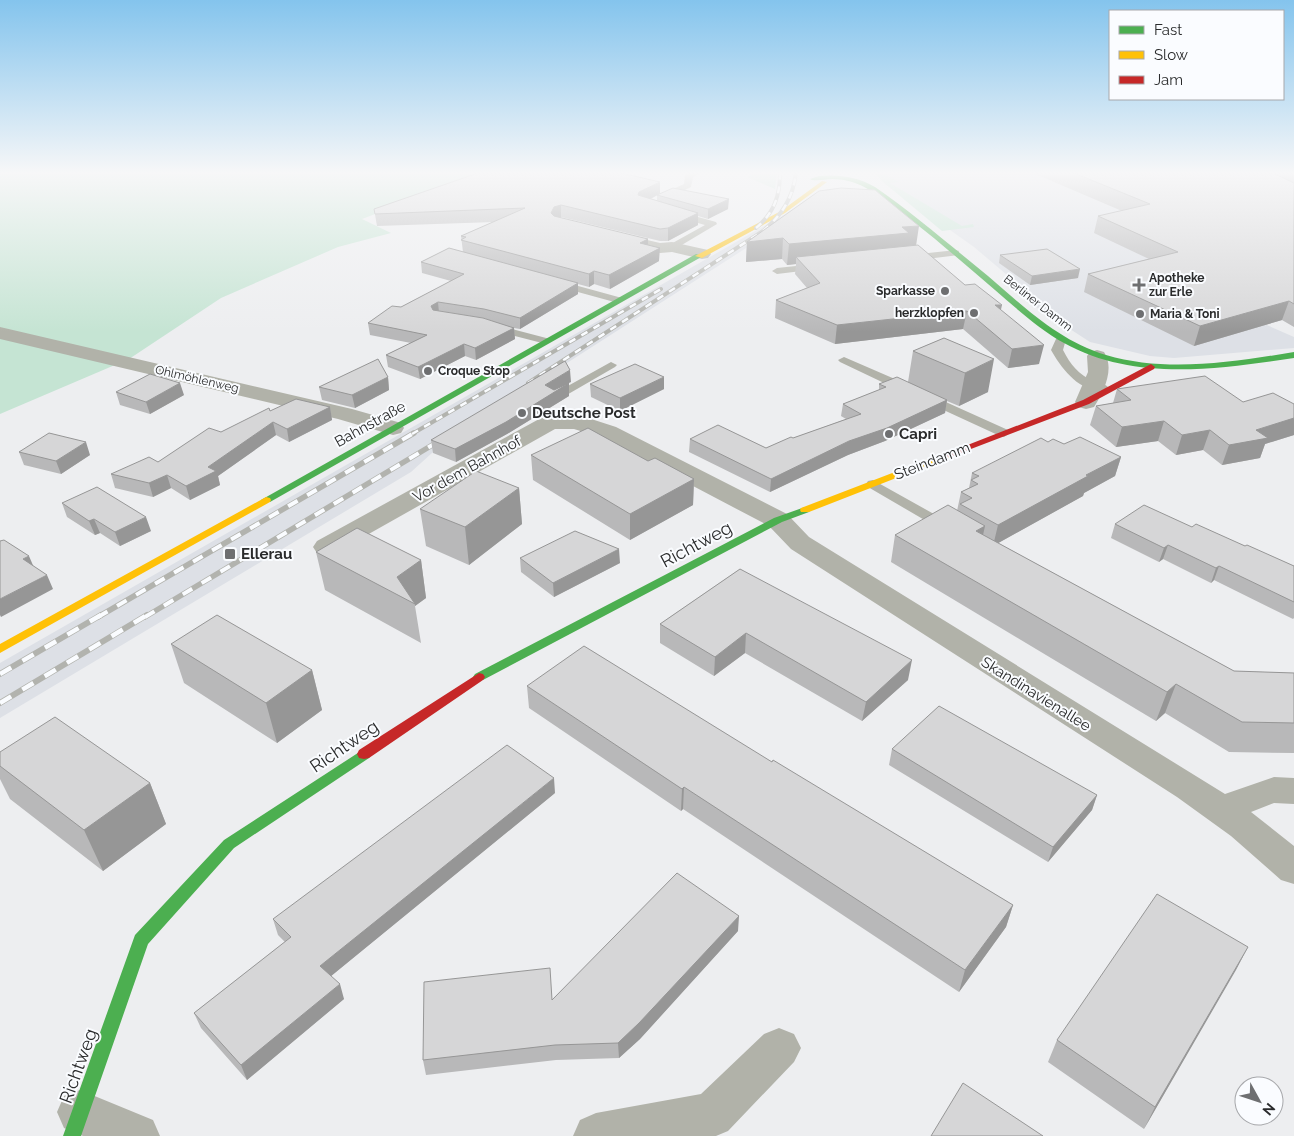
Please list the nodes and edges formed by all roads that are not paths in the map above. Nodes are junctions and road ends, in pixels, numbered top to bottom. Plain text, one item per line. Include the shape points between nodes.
1 (709, 226) edge
2 (752, 226) edge
3 (921, 226) edge
4 (597, 233) edge
5 (672, 246) junction
6 (956, 253) junction
7 (702, 254) junction
8 (896, 259) edge
9 (827, 266) edge
10 (777, 271) dead end
11 (545, 280) edge
12 (618, 300) junction
13 (485, 325) edge
14 (0, 333) edge
15 (1061, 339) junction
16 (546, 342) junction
17 (1294, 355) edge
18 (1097, 356) junction
19 (844, 360) dead end
20 (611, 366) dead end
21 (1151, 367) junction
22 (1096, 392) junction
23 (554, 397) edge
24 (393, 428) junction
25 (1004, 433) junction
26 (873, 484) junction
27 (778, 520) junction
28 (955, 532) edge
29 (322, 550) edge
30 (0, 649) edge
31 (1294, 791) edge
32 (1224, 813) junction
33 (1294, 869) edge
34 (779, 1048) dead end
35 (76, 1124) edge
36 (136, 1136) edge
37 (596, 1136) edge

1 - 5 lane
2 - 7 main road, Bahnstraße
3 - 6 main road, Berliner Damm
4 - 5 street via 660,248
5 - 7 street
6 - 8 lane
6 - 15 main road, Berliner Damm
7 - 12 main road, Bahnstraße
9 - 10 lane
11 - 12 lane
12 - 16 main road, Bahnstraße
13 - 16 lane
14 - 24 street, Ohlmöhlenweg
15 - 18 main road, Berliner Damm
15 - 22 lane via 1056,350 1065,365
16 - 24 main road, Bahnstraße
17 - 21 main road, Berliner Damm via 1197,366
18 - 21 main road, Berliner Damm
18 - 22 street
19 - 25 lane
20 - 23 lane
21 - 22 main road, Steindamm
22 - 25 main road, Steindamm
24 - 30 main road, Bahnstraße
25 - 26 main road, Steindamm
26 - 27 main road, Steindamm
26 - 28 lane
27 - 29 street, Vor dem Bahnhof via 608,432 565,421 549,423
27 - 32 street, Skandinavienallee via 800,543
27 - 35 main road, Richtweg via 467,684 229,844 141,940
31 - 32 street via 1274,790 1244,800
32 - 33 street, Skandinavienallee
34 - 37 street via 712,1115
35 - 36 street

